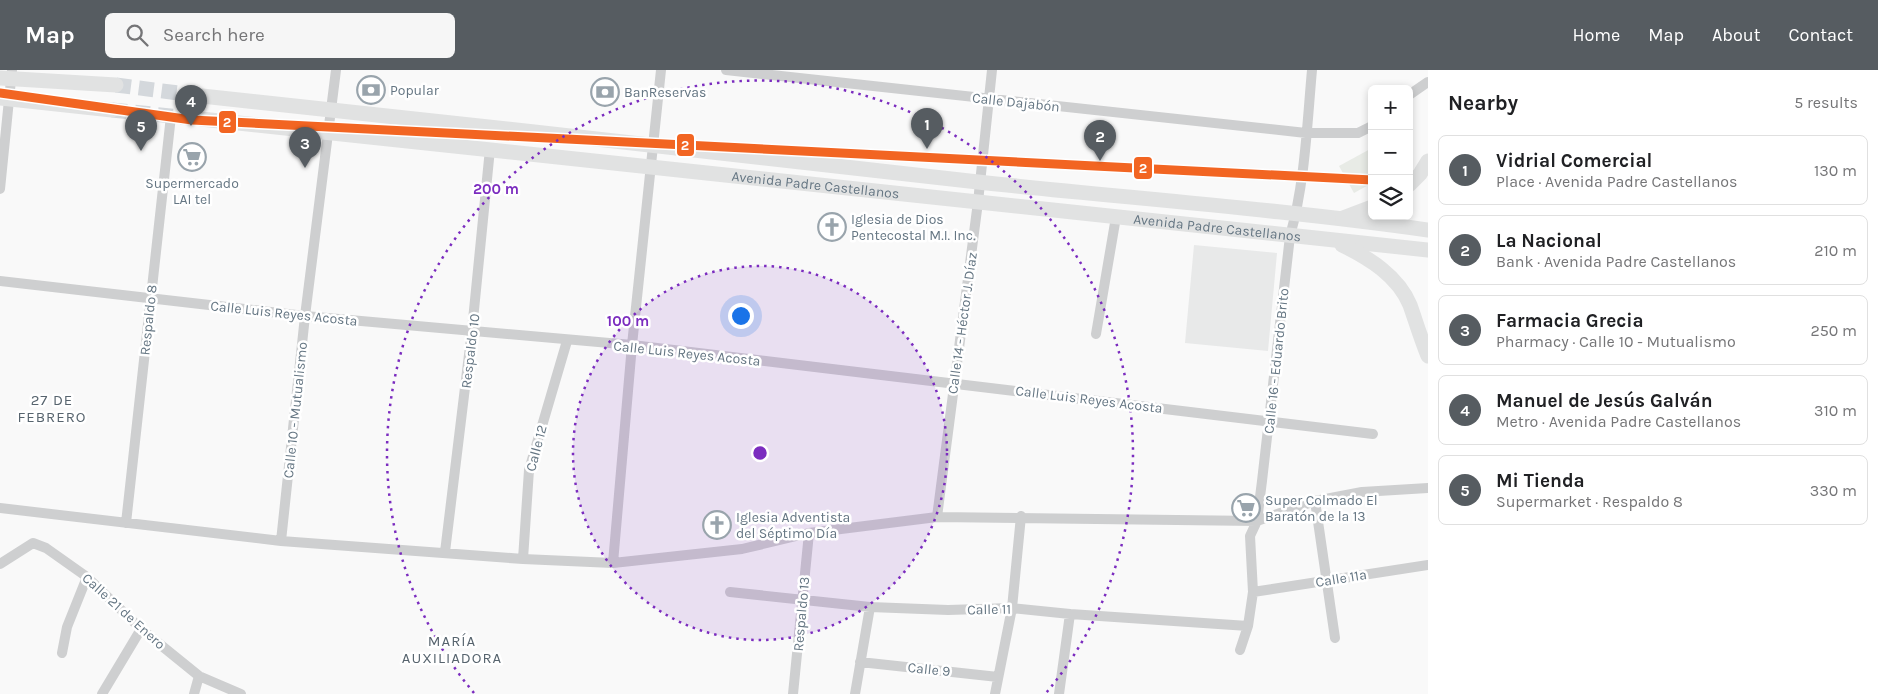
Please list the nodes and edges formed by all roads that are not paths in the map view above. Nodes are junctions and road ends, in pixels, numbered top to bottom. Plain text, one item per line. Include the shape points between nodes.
1 (336, 70) edge
2 (661, 70) edge
3 (726, 70) edge
4 (992, 70) edge
5 (1312, 70) edge
6 (8, 75) edge
7 (1428, 82) edge
8 (116, 86) tunnel mouth
9 (1413, 92) edge
10 (202, 96) tunnel mouth
11 (5, 98) edge
12 (989, 99) junction
13 (112, 110) tunnel mouth
14 (331, 110) junction
15 (171, 116) dead end
16 (201, 119) tunnel mouth
17 (1368, 128) edge
18 (327, 132) junction
19 (1306, 132) junction
20 (651, 147) junction
21 (490, 149) junction
22 (1428, 161) edge
23 (650, 168) junction
24 (1413, 181) edge
25 (980, 182) junction
26 (0, 189) edge
27 (978, 202) junction
28 (1368, 208) edge
29 (1296, 214) junction
30 (1116, 216) junction
31 (1340, 219) junction
32 (1428, 230) edge
33 (1290, 236) junction
34 (1331, 240) junction
35 (1428, 250) edge
36 (0, 281) edge
37 (150, 300) junction
38 (306, 316) junction
39 (472, 330) junction
40 (1096, 334) dead end
41 (567, 341) junction
42 (632, 345) junction
43 (1428, 356) edge
44 (954, 384) junction
45 (1269, 420) junction
46 (1373, 434) dead end
47 (1428, 488) edge
48 (1315, 500) junction
49 (0, 508) edge
50 (1021, 516) junction
51 (937, 517) junction
52 (1257, 521) junction
53 (126, 523) junction
54 (809, 533) junction
55 (281, 541) junction
56 (446, 552) junction
57 (523, 559) junction
58 (613, 563) junction
59 (0, 564) edge
60 (1428, 565) edge
61 (87, 577) junction
62 (1326, 581) junction
63 (730, 592) dead end
64 (1254, 592) junction
65 (802, 600) junction
66 (870, 607) junction
67 (1012, 608) junction
68 (1070, 614) junction
69 (1248, 626) junction
70 (141, 629) junction
71 (1335, 638) dead end
72 (1240, 650) dead end
73 (62, 653) dead end
74 (860, 662) junction
75 (200, 676) junction
76 (998, 677) junction
77 (102, 694) edge
78 (194, 694) edge
79 (241, 694) edge
80 (793, 694) edge
81 (855, 694) edge
82 (995, 694) edge
83 (1059, 694) edge

1 - 14 street, Calle 10 - Mutualismo
2 - 20 street
3 - 12 street, Calle Dajabón
4 - 12 street, Calle 14 - Héctor J. Díaz
5 - 19 street, Calle 16 - Eduardo Brito
6 - 8 main road
6 - 11 street
7 - 9 street
10 - 14 main road, Avenida Padre Castellanos
11 - 13 main road
11 - 26 street
12 - 19 street, Calle Dajabón
12 - 25 street, Calle 14 - Héctor J. Díaz
14 - 18 street, Calle 10 - Mutualismo
14 - 20 main road, Avenida Padre Castellanos
15 - 37 street, Respaldo 8
16 - 18 main road, Avenida Padre Castellanos
17 - 19 street, Calle Dajabón via 1358,133
18 - 21 main road, Avenida Padre Castellanos
18 - 38 street, Calle 10 - Mutualismo
19 - 29 street, Calle 16 - Eduardo Brito
20 - 23 street
20 - 25 main road, Avenida Padre Castellanos via 768,156
21 - 23 main road, Avenida Padre Castellanos
21 - 39 street, Respaldo 10
22 - 24 main road
23 - 27 main road, Avenida Padre Castellanos
23 - 42 street
25 - 27 street, Calle 14 - Héctor J. Díaz
25 - 29 main road, Avenida Padre Castellanos
27 - 30 main road, Avenida Padre Castellanos
27 - 44 street, Calle 14 - Héctor J. Díaz
28 - 31 main road
29 - 31 main road, Avenida Padre Castellanos
29 - 33 street, Calle 16 - Eduardo Brito
30 - 33 main road, Avenida Padre Castellanos
30 - 40 street
31 - 32 main road, Avenida Padre Castellanos
33 - 34 main road, Avenida Padre Castellanos
33 - 45 street, Calle 16 - Eduardo Brito
34 - 35 main road, Avenida Padre Castellanos
34 - 43 main road via 1360,253 1388,273 1409,302
36 - 37 street, Calle Luis Reyes Acosta
37 - 38 street, Calle Luis Reyes Acosta
37 - 53 street, Respaldo 8
38 - 39 street, Calle Luis Reyes Acosta
38 - 55 street, Calle 10 - Mutualismo
39 - 41 street, Calle Luis Reyes Acosta
39 - 56 street, Respaldo 10
41 - 42 street, Calle Luis Reyes Acosta
41 - 57 street, Calle 12 via 529,470
42 - 44 street, Calle Luis Reyes Acosta
42 - 58 street
44 - 45 street, Calle Luis Reyes Acosta
44 - 51 street, Calle 14 - Héctor J. Díaz
45 - 46 street, Calle Luis Reyes Acosta
45 - 52 street, Calle 16 - Eduardo Brito
47 - 48 street via 1362,492
48 - 52 street
48 - 62 street
49 - 53 street
50 - 51 street
50 - 52 street
50 - 67 street
51 - 54 street
52 - 64 street, Calle 16 - Eduardo Brito via 1250,536
53 - 55 street
54 - 58 street via 742,549
54 - 65 street, Respaldo 13
55 - 56 street
56 - 57 street
57 - 58 street
59 - 61 street, Calle 21 de Enero via 33,543 46,548
60 - 62 street, Calle 11a
61 - 70 street, Calle 21 de Enero
61 - 73 street via 67,627
62 - 64 street, Calle 11a
62 - 71 street
63 - 65 street, Calle 11
64 - 69 street, Calle 16 - Eduardo Brito
65 - 66 street, Calle 11
65 - 80 street, Respaldo 13
66 - 67 street, Calle 11
66 - 74 street
67 - 68 street, Calle 11
67 - 76 street
68 - 69 street, Calle 11
68 - 83 street
69 - 72 street, Calle 16 - Eduardo Brito
70 - 75 street, Calle 21 de Enero
70 - 77 street
74 - 76 street, Calle 9
74 - 81 street
75 - 78 street
75 - 79 street, Calle 21 de Enero
76 - 82 street

